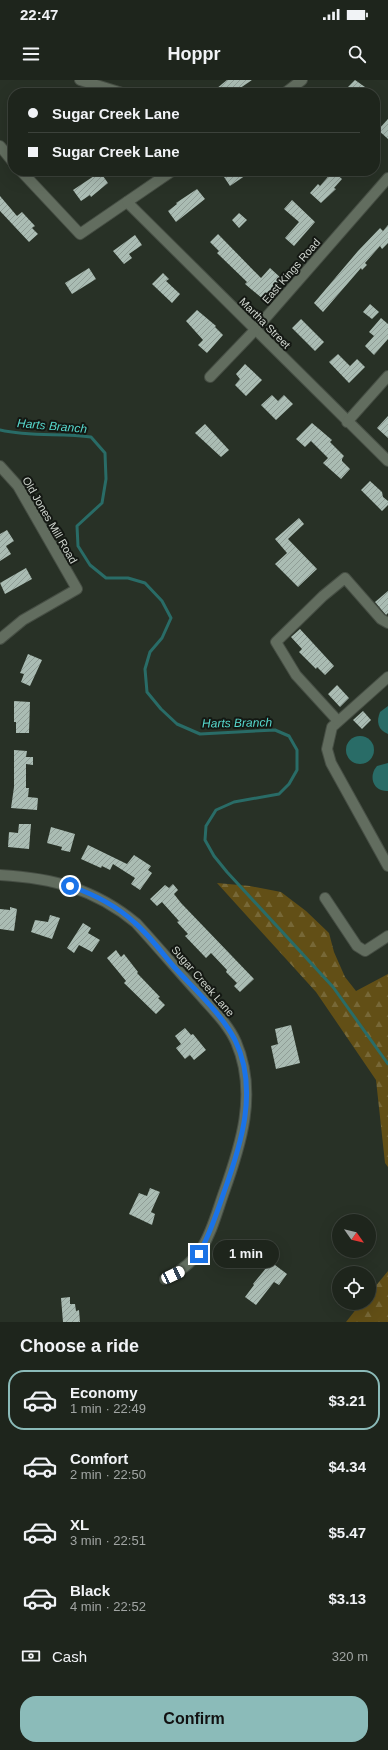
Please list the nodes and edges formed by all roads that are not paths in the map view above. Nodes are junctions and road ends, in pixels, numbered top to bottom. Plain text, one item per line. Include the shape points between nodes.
1 (80, 80) edge
2 (302, 80) edge
3 (106, 88) edge
4 (292, 88) edge
5 (0, 146) edge
6 (8, 156) edge
7 (26, 176) edge
8 (165, 176) edge
9 (388, 178) edge
10 (127, 202) junction
11 (255, 330) junction
12 (388, 376) edge
13 (210, 377) dead end
14 (347, 422) junction
15 (388, 461) edge
16 (0, 466) edge
17 (388, 623) edge
18 (0, 639) edge
19 (388, 676) edge
20 (338, 721) junction
21 (388, 866) edge
22 (0, 875) edge
23 (325, 898) dead end
24 (388, 936) edge
25 (165, 1279) dead end

1 - 3 street
2 - 4 street
5 - 6 street
7 - 10 street via 80,234
8 - 10 street
9 - 11 street, East Kings Road
10 - 11 street, Martha Street
11 - 13 street, East Kings Road
11 - 14 street, Martha Street
12 - 14 street
14 - 15 street, Martha Street
16 - 18 street, Old Jones Mill Road via 18,486 77,589 23,620
17 - 20 street via 381,619 345,578 276,642 296,676
19 - 20 street
20 - 21 street via 332,727 327,749 331,763
22 - 25 street, Sugar Creek Lane via 58,882 83,890 126,914 219,1017 235,1040 245,1071 246,1086 245,1118 238,1154 212,1228 199,1254 181,1272
23 - 24 street via 357,946 365,951

